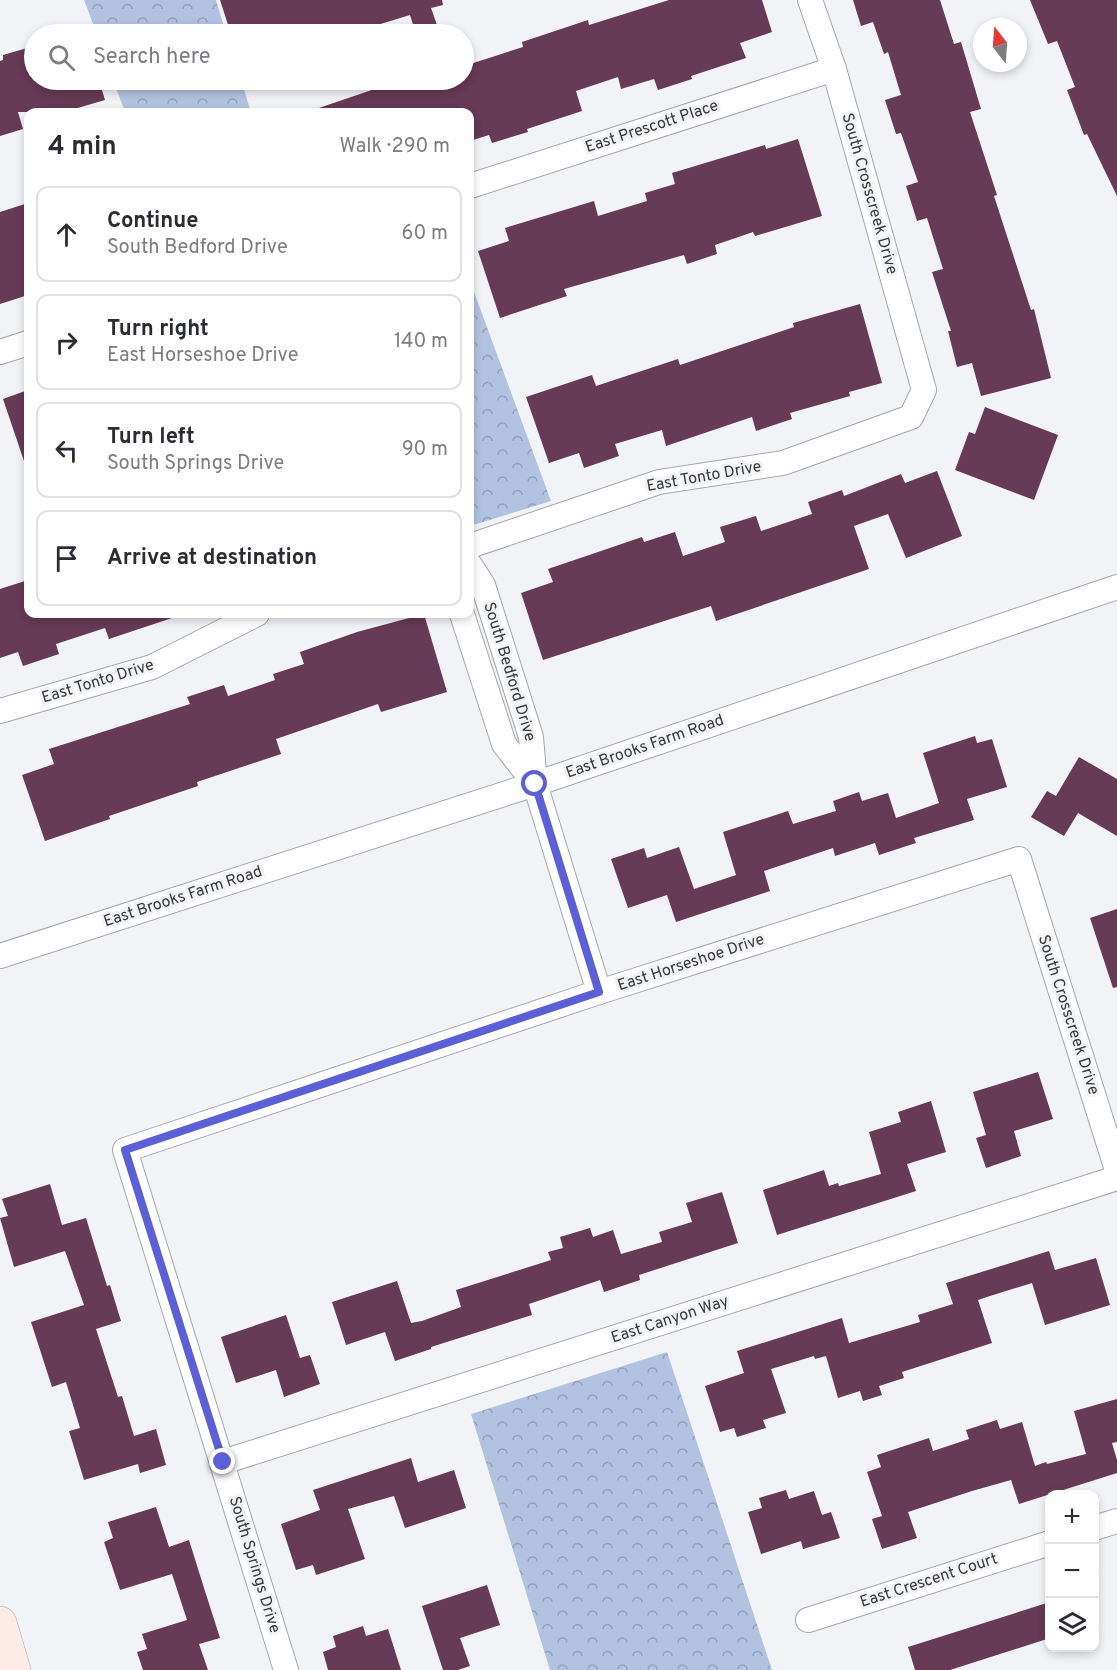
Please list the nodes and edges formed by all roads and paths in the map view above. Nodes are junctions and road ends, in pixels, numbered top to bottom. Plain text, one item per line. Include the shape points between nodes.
1 (810, 0) edge
2 (834, 69) junction
3 (474, 185) edge
4 (24, 344) edge
5 (0, 352) edge
6 (924, 390) joint
7 (474, 545) edge
8 (474, 571) edge
9 (1117, 587) edge
10 (249, 618) edge
11 (463, 618) edge
12 (0, 711) edge
13 (535, 784) junction
14 (1018, 859) joint
15 (0, 957) edge
16 (599, 992) junction
17 (125, 1150) joint
18 (1117, 1170) edge
19 (1117, 1178) edge
20 (223, 1462) junction
21 (1117, 1521) edge
22 (1099, 1527) edge
23 (1047, 1544) edge
24 (808, 1620) dead end
25 (0, 1623) edge
26 (14, 1670) edge
27 (286, 1670) edge

1 - 2 street, South Crosscreek Drive
2 - 3 street, East Prescott Place
2 - 6 street, South Crosscreek Drive
4 - 5 street
6 - 7 street, East Tonto Drive via 911,417 783,463 659,482
8 - 13 street, South Bedford Drive via 483,585 531,737
9 - 13 street, East Brooks Farm Road
10 - 12 street, East Tonto Drive via 152,667
11 - 13 street, South Bedford Drive via 504,744
13 - 15 street, East Brooks Farm Road
13 - 16 street, South Bedford Drive
14 - 16 street, East Horseshoe Drive
14 - 18 street, South Crosscreek Drive
16 - 17 street, East Horseshoe Drive
17 - 20 street, South Springs Drive
19 - 20 street, East Canyon Way
20 - 27 street, South Springs Drive
21 - 22 street
23 - 24 street, East Crescent Court
25 - 26 main road

